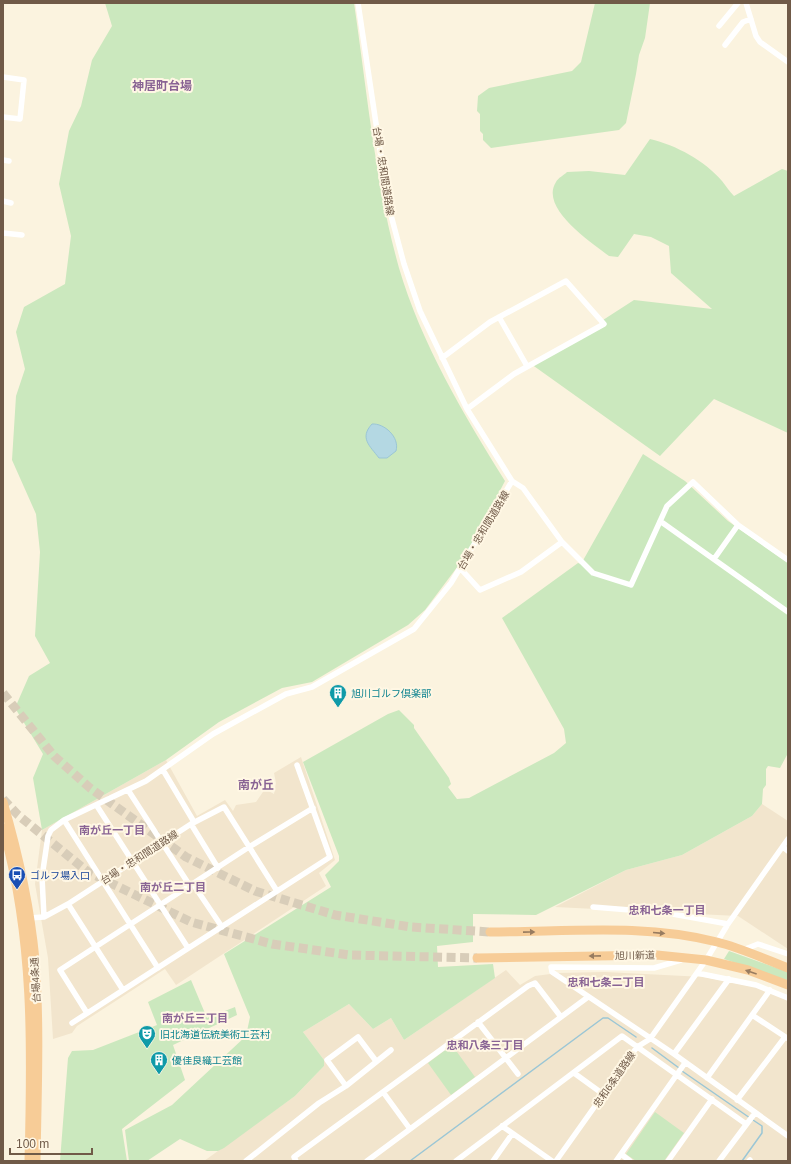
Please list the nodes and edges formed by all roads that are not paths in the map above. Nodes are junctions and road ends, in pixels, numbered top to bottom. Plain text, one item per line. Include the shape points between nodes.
1 (358, 3) edge
2 (738, 3) edge
3 (746, 3) edge
4 (751, 20) junction
5 (720, 26) dead end
6 (725, 45) dead end
7 (788, 62) edge
8 (3, 77) edge
9 (3, 117) edge
10 (3, 201) edge
11 (11, 203) dead end
12 (3, 233) edge
13 (22, 235) dead end
14 (499, 317) junction
15 (442, 358) junction
16 (528, 366) junction
17 (467, 409) junction
18 (512, 481) junction
19 (660, 521) junction
20 (738, 525) junction
21 (562, 542) junction
22 (714, 560) junction
23 (788, 560) edge
24 (460, 568) junction
25 (788, 612) edge
26 (297, 765) dead end
27 (163, 770) junction
28 (128, 790) junction
29 (3, 802) edge
30 (97, 806) junction
31 (313, 808) junction
32 (64, 820) junction
33 (192, 823) junction
34 (3, 828) edge
35 (788, 839) edge
36 (162, 843) junction
37 (249, 847) junction
38 (783, 847) junction
39 (788, 851) edge
40 (132, 862) junction
41 (218, 868) junction
42 (103, 881) junction
43 (192, 885) junction
44 (277, 891) junction
45 (68, 904) junction
46 (161, 904) junction
47 (593, 907) dead end
48 (44, 917) junction
49 (26, 918) junction
50 (130, 924) junction
51 (728, 924) junction
52 (222, 926) junction
53 (490, 932) tunnel mouth
54 (717, 942) junction
55 (96, 947) junction
56 (188, 948) junction
57 (743, 950) junction
58 (788, 954) edge
59 (477, 958) tunnel mouth
60 (687, 958) junction
61 (706, 960) junction
62 (158, 968) junction
63 (788, 968) edge
64 (697, 973) junction
65 (729, 979) junction
66 (788, 985) edge
67 (123, 990) junction
68 (770, 990) junction
69 (588, 997) junction
70 (788, 998) edge
71 (87, 1013) junction
72 (752, 1015) junction
73 (561, 1017) junction
74 (478, 1022) junction
75 (72, 1023) dead end
76 (786, 1038) edge
77 (650, 1039) junction
78 (637, 1047) junction
79 (391, 1050) dead end
80 (674, 1054) junction
81 (505, 1058) junction
82 (376, 1061) junction
83 (681, 1069) junction
84 (574, 1073) junction
85 (518, 1074) dead end
86 (707, 1078) junction
87 (346, 1086) junction
88 (383, 1092) junction
89 (603, 1094) junction
90 (712, 1099) junction
91 (737, 1100) junction
92 (750, 1118) junction
93 (502, 1126) junction
94 (410, 1129) junction
95 (512, 1134) junction
96 (788, 1136) edge
97 (621, 1154) junction
98 (29, 1161) edge
99 (36, 1161) edge
100 (246, 1161) edge
101 (296, 1161) edge
102 (368, 1161) edge
103 (456, 1161) edge
104 (493, 1161) edge
105 (552, 1161) edge
106 (556, 1161) edge
107 (616, 1161) edge
108 (630, 1161) edge
109 (668, 1161) edge
110 (719, 1161) edge

1 - 15 street, 台場・忠和間道路線 via 388,204 420,311
2 - 5 street
3 - 4 street
4 - 6 street via 743,22
4 - 7 street via 760,42
8 - 9 street via 24,80 20,119
10 - 11 street
12 - 13 street
14 - 15 street
14 - 16 street
14 - 16 street via 566,281 604,324
15 - 17 street, 台場・忠和間道路線
16 - 17 street
17 - 18 street, 台場・忠和間道路線
18 - 21 street via 523,488
18 - 24 street, 台場・忠和間道路線
19 - 20 street via 667,506 693,482
19 - 21 street via 631,585 593,573
19 - 22 street
20 - 22 street
20 - 23 street
21 - 24 street via 521,572 480,590
22 - 25 street
24 - 27 street, 台場・忠和間道路線 via 414,629 339,673 312,687 286,694 213,734
26 - 31 street
27 - 28 street, 台場・忠和間道路線
27 - 33 street
28 - 30 street, 台場・忠和間道路線
28 - 36 street
29 - 49 highway, 台場4条通 via 19,861
30 - 32 street, 台場・忠和間道路線
30 - 40 street
31 - 37 street
31 - 44 street via 330,857
32 - 42 street
32 - 48 street, 台場・忠和間道路線 via 51,830 48,836 42,877
33 - 36 street, 台場・忠和間道路線
33 - 37 street, 台場・忠和間道路線 via 224,807
33 - 41 street
34 - 49 highway, 台場4条通
35 - 38 street, 忠和6条道路線
36 - 40 street, 台場・忠和間道路線
36 - 43 street
37 - 41 street
37 - 44 street
38 - 39 street
38 - 51 street, 忠和6条道路線
40 - 42 street, 台場・忠和間道路線
40 - 46 street
41 - 43 street
42 - 45 street, 台場・忠和間道路線
42 - 50 street
43 - 46 street
43 - 52 street
44 - 52 street
45 - 48 street, 台場・忠和間道路線
45 - 55 street
46 - 50 street
46 - 56 street
47 - 51 street via 667,913
48 - 49 street, 台場・忠和間道路線
49 - 98 highway, 台場4条通 via 30,1026
49 - 99 highway, 台場4条通 via 36,974
50 - 55 street
50 - 62 street
51 - 54 street, 忠和6条道路線
52 - 56 street
53 -> 54 highway via 640,931 676,934
54 - 57 highway
54 - 61 street, 忠和6条道路線
55 - 67 street
55 - 71 street via 60,970
56 - 62 street
57 - 58 street via 758,944
57 - 63 highway
60 -> 59 highway, 旭川新道 via 657,955
60 - 61 highway, 旭川新道
60 - 69 street via 654,968 551,967 552,972
61 - 64 street, 忠和6条道路線
66 -> 61 highway, 旭川新道 via 748,970
62 - 67 street
64 - 65 street
64 - 77 street, 忠和6条道路線
65 - 68 street
65 - 80 street
67 - 71 street
68 - 70 street
68 - 72 street
69 - 73 street
69 - 77 street
71 - 75 street
72 - 76 street
72 - 86 street
73 - 74 street via 535,983
73 - 81 street
74 - 81 street
74 - 88 street
76 - 91 street
77 - 78 street, 忠和6条道路線
77 - 80 street
78 - 83 street
78 - 84 street via 622,1036
78 - 89 street, 忠和6条道路線
79 - 82 street
80 - 83 street
81 - 85 street
81 - 94 street
82 - 87 street
82 - 87 street via 358,1037 327,1060
83 - 86 street
83 - 90 street
83 - 97 street
84 - 89 street
84 - 93 street
86 - 91 street
87 - 100 street via 319,1103
88 - 94 street
88 - 101 street via 294,1158
89 - 106 street, 忠和6条道路線
90 - 92 street
90 - 109 street
91 - 92 street
92 - 96 street
92 - 110 street
93 - 95 street
93 - 103 street
94 - 102 street
95 - 104 street
95 - 105 street
97 - 107 street
97 - 108 street

